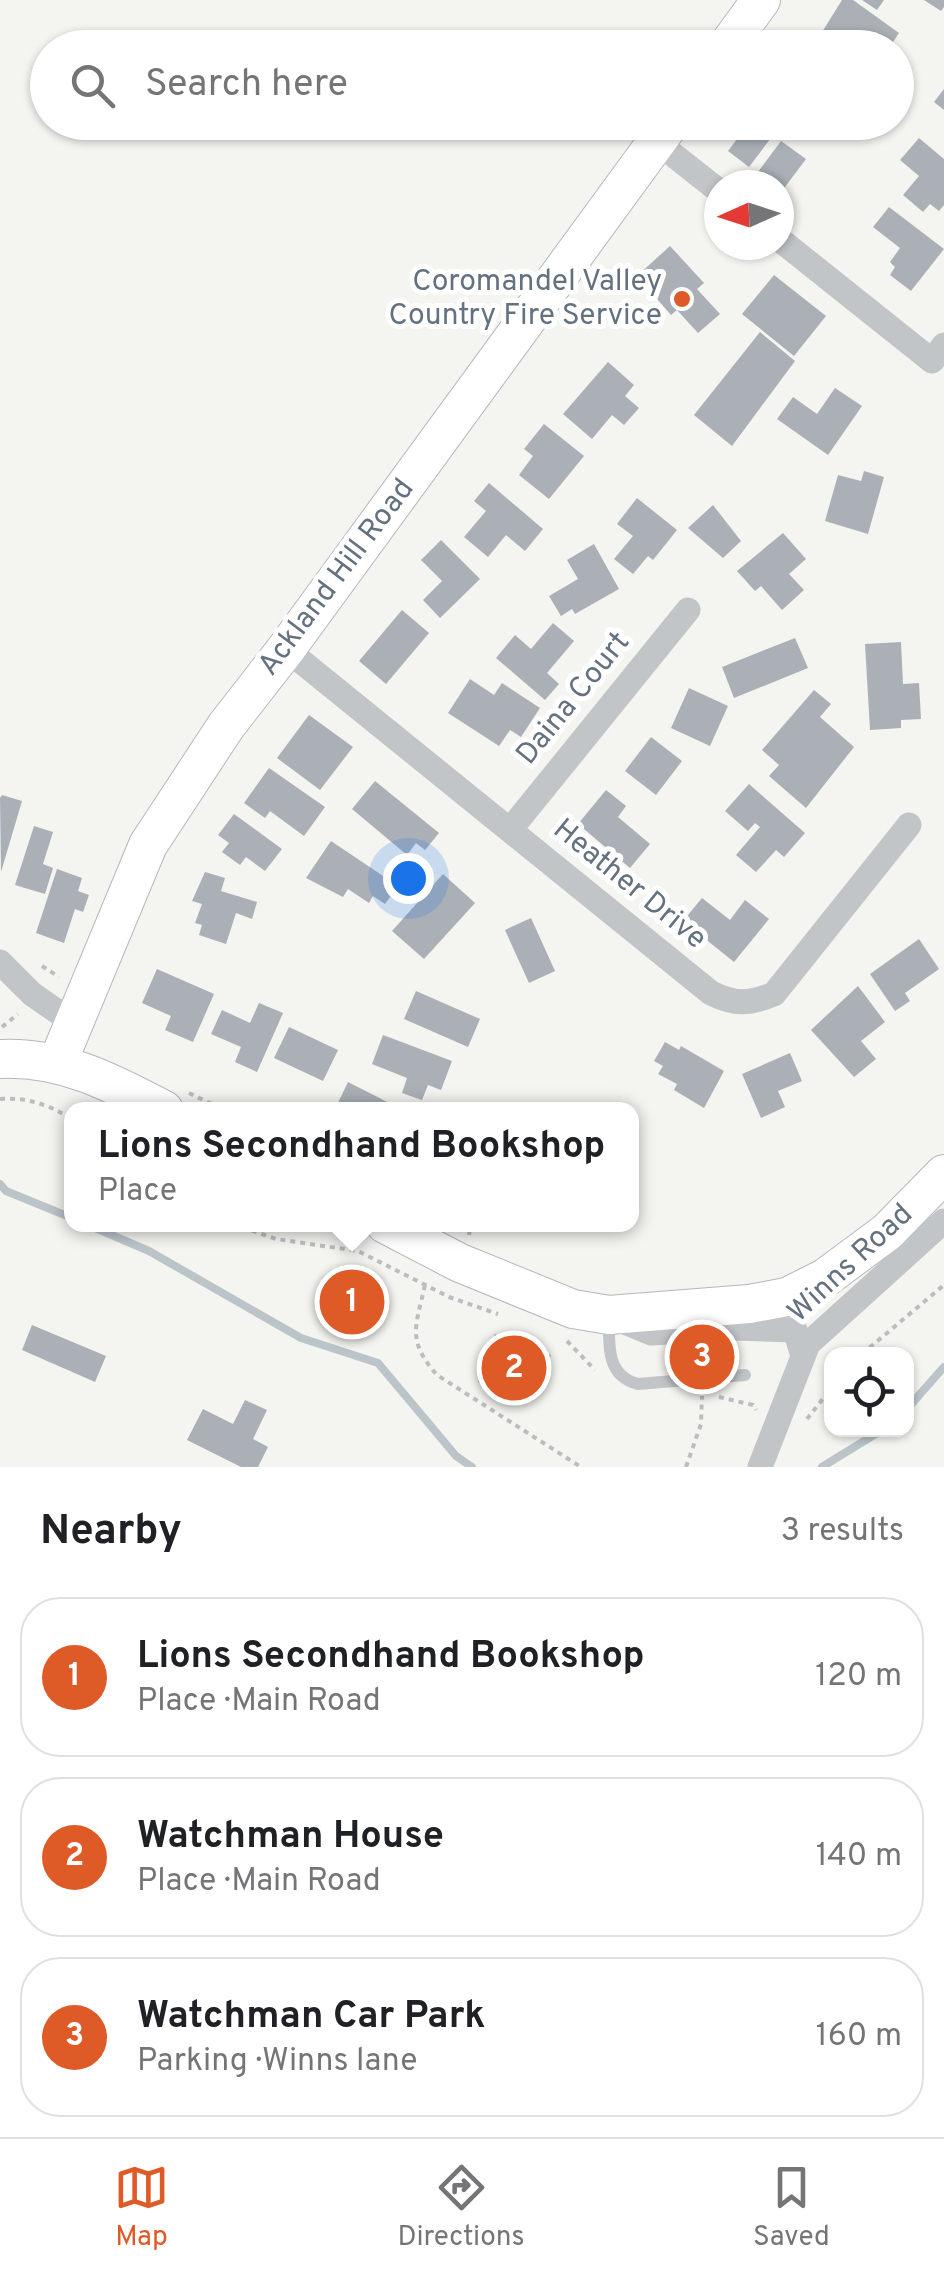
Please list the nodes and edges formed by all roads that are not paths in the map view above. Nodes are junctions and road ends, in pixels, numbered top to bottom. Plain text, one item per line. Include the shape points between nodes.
1 (761, 0) edge
2 (739, 30) edge
3 (658, 140) edge
4 (671, 140) edge
5 (704, 176) edge
6 (794, 251) edge
7 (944, 345) edge
8 (688, 610) dead end
9 (286, 649) junction
10 (909, 825) dead end
11 (510, 830) junction
12 (0, 962) edge
13 (74, 1023) junction
14 (0, 1059) edge
15 (57, 1064) junction
16 (149, 1102) edge
17 (944, 1174) edge
18 (944, 1221) edge
19 (400, 1232) edge
20 (610, 1316) junction
21 (803, 1356) junction
22 (745, 1375) dead end
23 (760, 1467) edge

1 - 2 street
3 - 9 street, Ackland Hill Road
4 - 5 street
6 - 7 street via 932,361
8 - 11 street, Daina Court
9 - 11 street, Heather Drive
9 - 13 street, Ackland Hill Road via 148,845
10 - 11 street, Heather Drive via 774,994 752,1003 711,993
12 - 13 street
13 - 15 street, Ackland Hill Road
14 - 15 street
15 - 16 street via 97,1075
17 - 20 street via 887,1232 787,1297
18 - 21 street, Winns Road via 808,1344
19 - 20 street via 460,1263
20 - 21 street via 651,1333 795,1330
20 - 22 lane via 612,1364 628,1381
21 - 23 street, Winns Road

